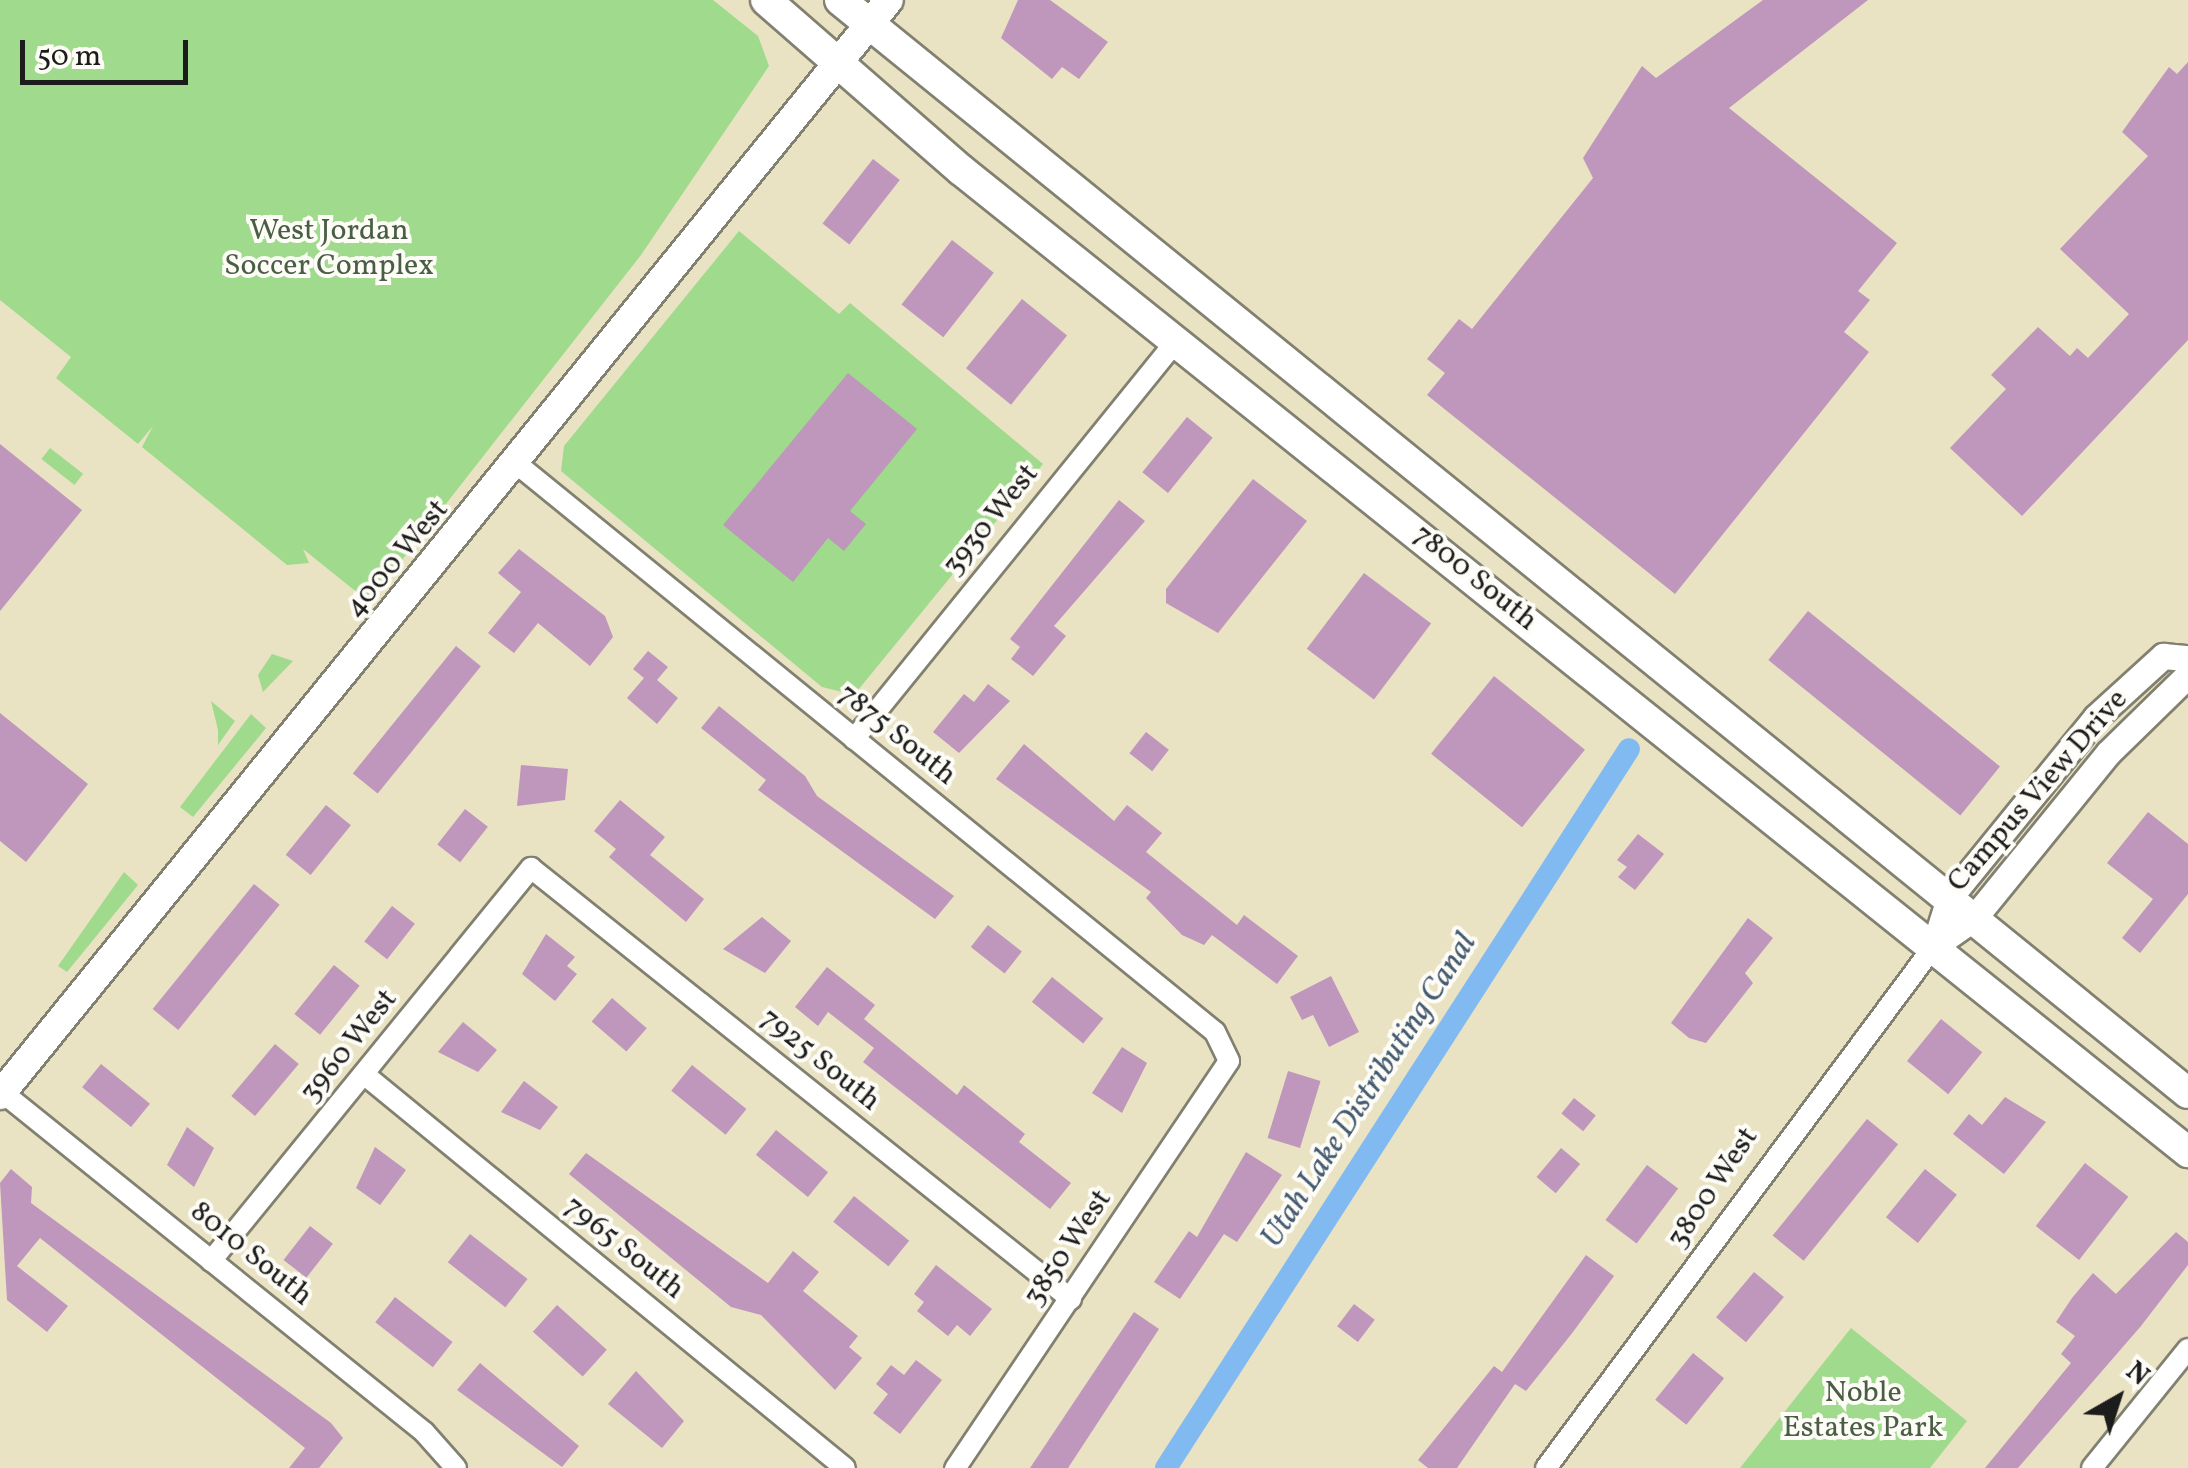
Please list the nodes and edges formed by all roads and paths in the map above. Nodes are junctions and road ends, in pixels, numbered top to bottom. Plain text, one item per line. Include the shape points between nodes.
1 (766, 0) edge
2 (840, 0) edge
3 (889, 0) edge
4 (869, 24) junction
5 (838, 60) junction
6 (1177, 340) junction
7 (517, 464) junction
8 (1507, 604) junction
9 (2188, 658) edge
10 (2188, 675) edge
11 (1672, 677) junction
12 (854, 739) junction
13 (531, 868) joint
14 (1949, 898) junction
15 (1974, 918) junction
16 (1934, 946) junction
17 (1229, 1060) joint
18 (365, 1075) junction
19 (2188, 1093) edge
20 (1, 1094) edge
21 (2188, 1152) edge
22 (211, 1260) junction
23 (1071, 1299) junction
24 (2187, 1353) edge
25 (456, 1468) edge
26 (845, 1468) edge
27 (955, 1468) edge
28 (1546, 1468) edge
29 (2092, 1468) edge

1 - 5 main road, 7800 South
2 - 4 main road, 7800 South
3 - 4 main road, 4000 West
4 - 5 main road, 4000 West
4 - 11 main road, 7800 South
5 - 6 main road, 7800 South
5 - 7 main road, 4000 West
6 - 8 main road, 7800 South
6 - 12 street, 3930 West
7 - 12 street, 7875 South
7 - 20 main road, 4000 West
8 - 11 main road via 1520,596 1538,603 1616,668 1651,681
8 - 16 main road, 7800 South
9 - 14 street via 2163,656 2122,690
10 - 15 street, Campus View Drive via 2108,753
11 - 14 main road, 7800 South
12 - 17 street, 7875 South via 1216,1032
13 - 18 street, 3960 West
13 - 23 street, 7925 South
14 - 15 main road, 7800 South
14 - 16 street
15 - 16 street, Campus View Drive
15 - 19 main road, 7800 South
16 - 21 main road, 7800 South
16 - 28 street, 3800 West via 1776,1146
17 - 23 street, 3850 West
18 - 22 street, 3960 West
18 - 26 street, 7965 South
20 - 22 street, 8010 South
22 - 25 street, 8010 South
23 - 27 street, 3850 West
24 - 29 street

